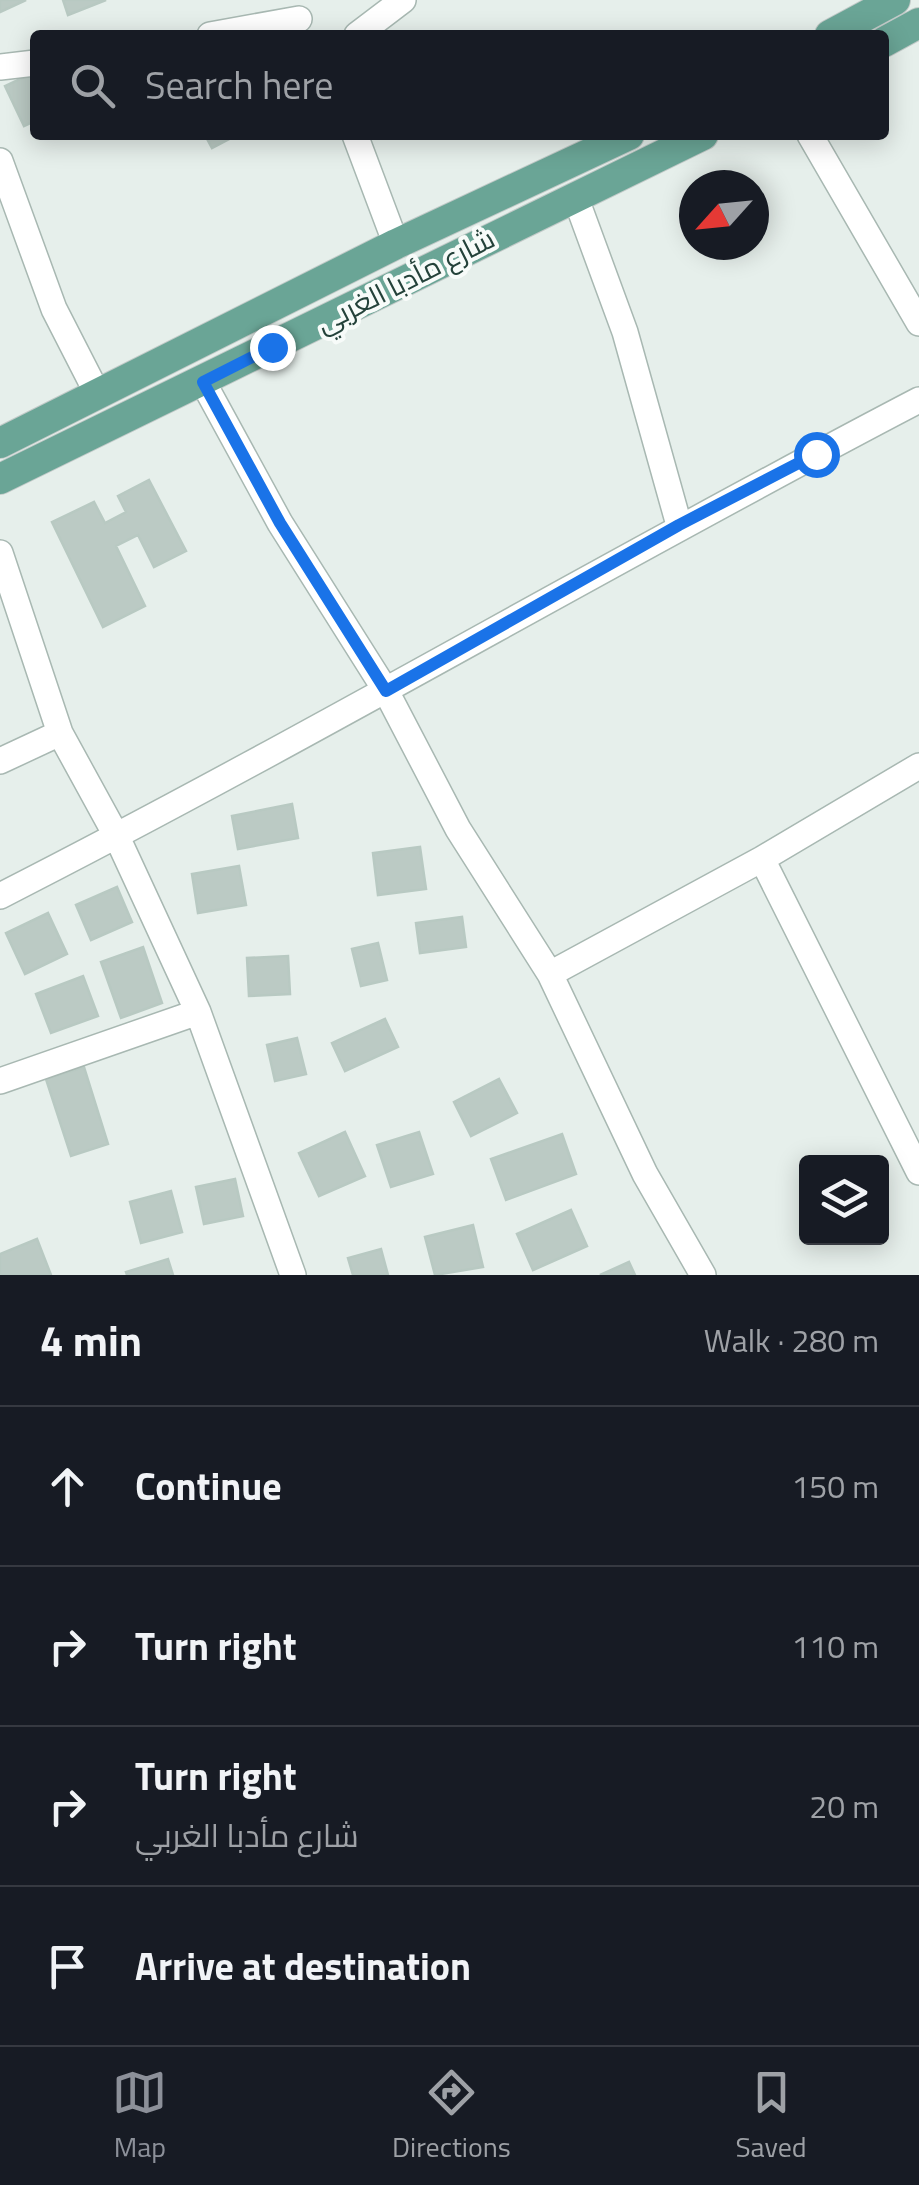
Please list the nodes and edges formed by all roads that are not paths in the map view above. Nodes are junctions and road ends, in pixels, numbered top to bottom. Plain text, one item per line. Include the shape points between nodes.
1 (403, 0) edge
2 (895, 0) edge
3 (300, 18) edge
4 (919, 23) edge
5 (236, 30) edge
6 (364, 30) edge
7 (839, 30) edge
8 (889, 39) edge
9 (30, 64) edge
10 (0, 67) edge
11 (357, 140) edge
12 (617, 140) edge
13 (693, 140) edge
14 (813, 140) edge
15 (0, 161) edge
16 (575, 196) junction
17 (396, 244) junction
18 (919, 323) edge
19 (203, 382) junction
20 (98, 395) junction
21 (919, 400) edge
22 (0, 443) edge
23 (0, 480) edge
24 (679, 525) junction
25 (0, 554) edge
26 (386, 691) junction
27 (60, 734) junction
28 (0, 761) edge
29 (919, 766) edge
30 (117, 837) junction
31 (762, 859) junction
32 (0, 896) edge
33 (550, 974) junction
34 (198, 1012) junction
35 (0, 1081) edge
36 (919, 1172) edge
37 (293, 1275) edge
38 (703, 1275) edge

1 - 6 street
2 - 7 main road
3 - 5 street
4 - 8 main road
9 - 10 street
11 - 17 street
12 - 17 main road, شارع مأدبا الغربي
13 - 16 main road, شارع مأدبا الغربي
14 - 18 street
15 - 20 street via 54,309
16 - 19 main road, شارع مأدبا الغربي
16 - 24 street via 625,332
17 - 20 main road, شارع مأدبا الغربي
19 - 23 main road, شارع مأدبا الغربي
19 - 26 street via 280,523
20 - 22 main road, شارع مأدبا الغربي
21 - 24 street
24 - 26 street
25 - 27 street
26 - 30 street
26 - 33 street via 458,829
27 - 28 street
27 - 30 street
29 - 31 street
30 - 32 street
30 - 34 street
31 - 33 street
31 - 36 street
33 - 38 street via 645,1174
34 - 35 street
34 - 37 street

